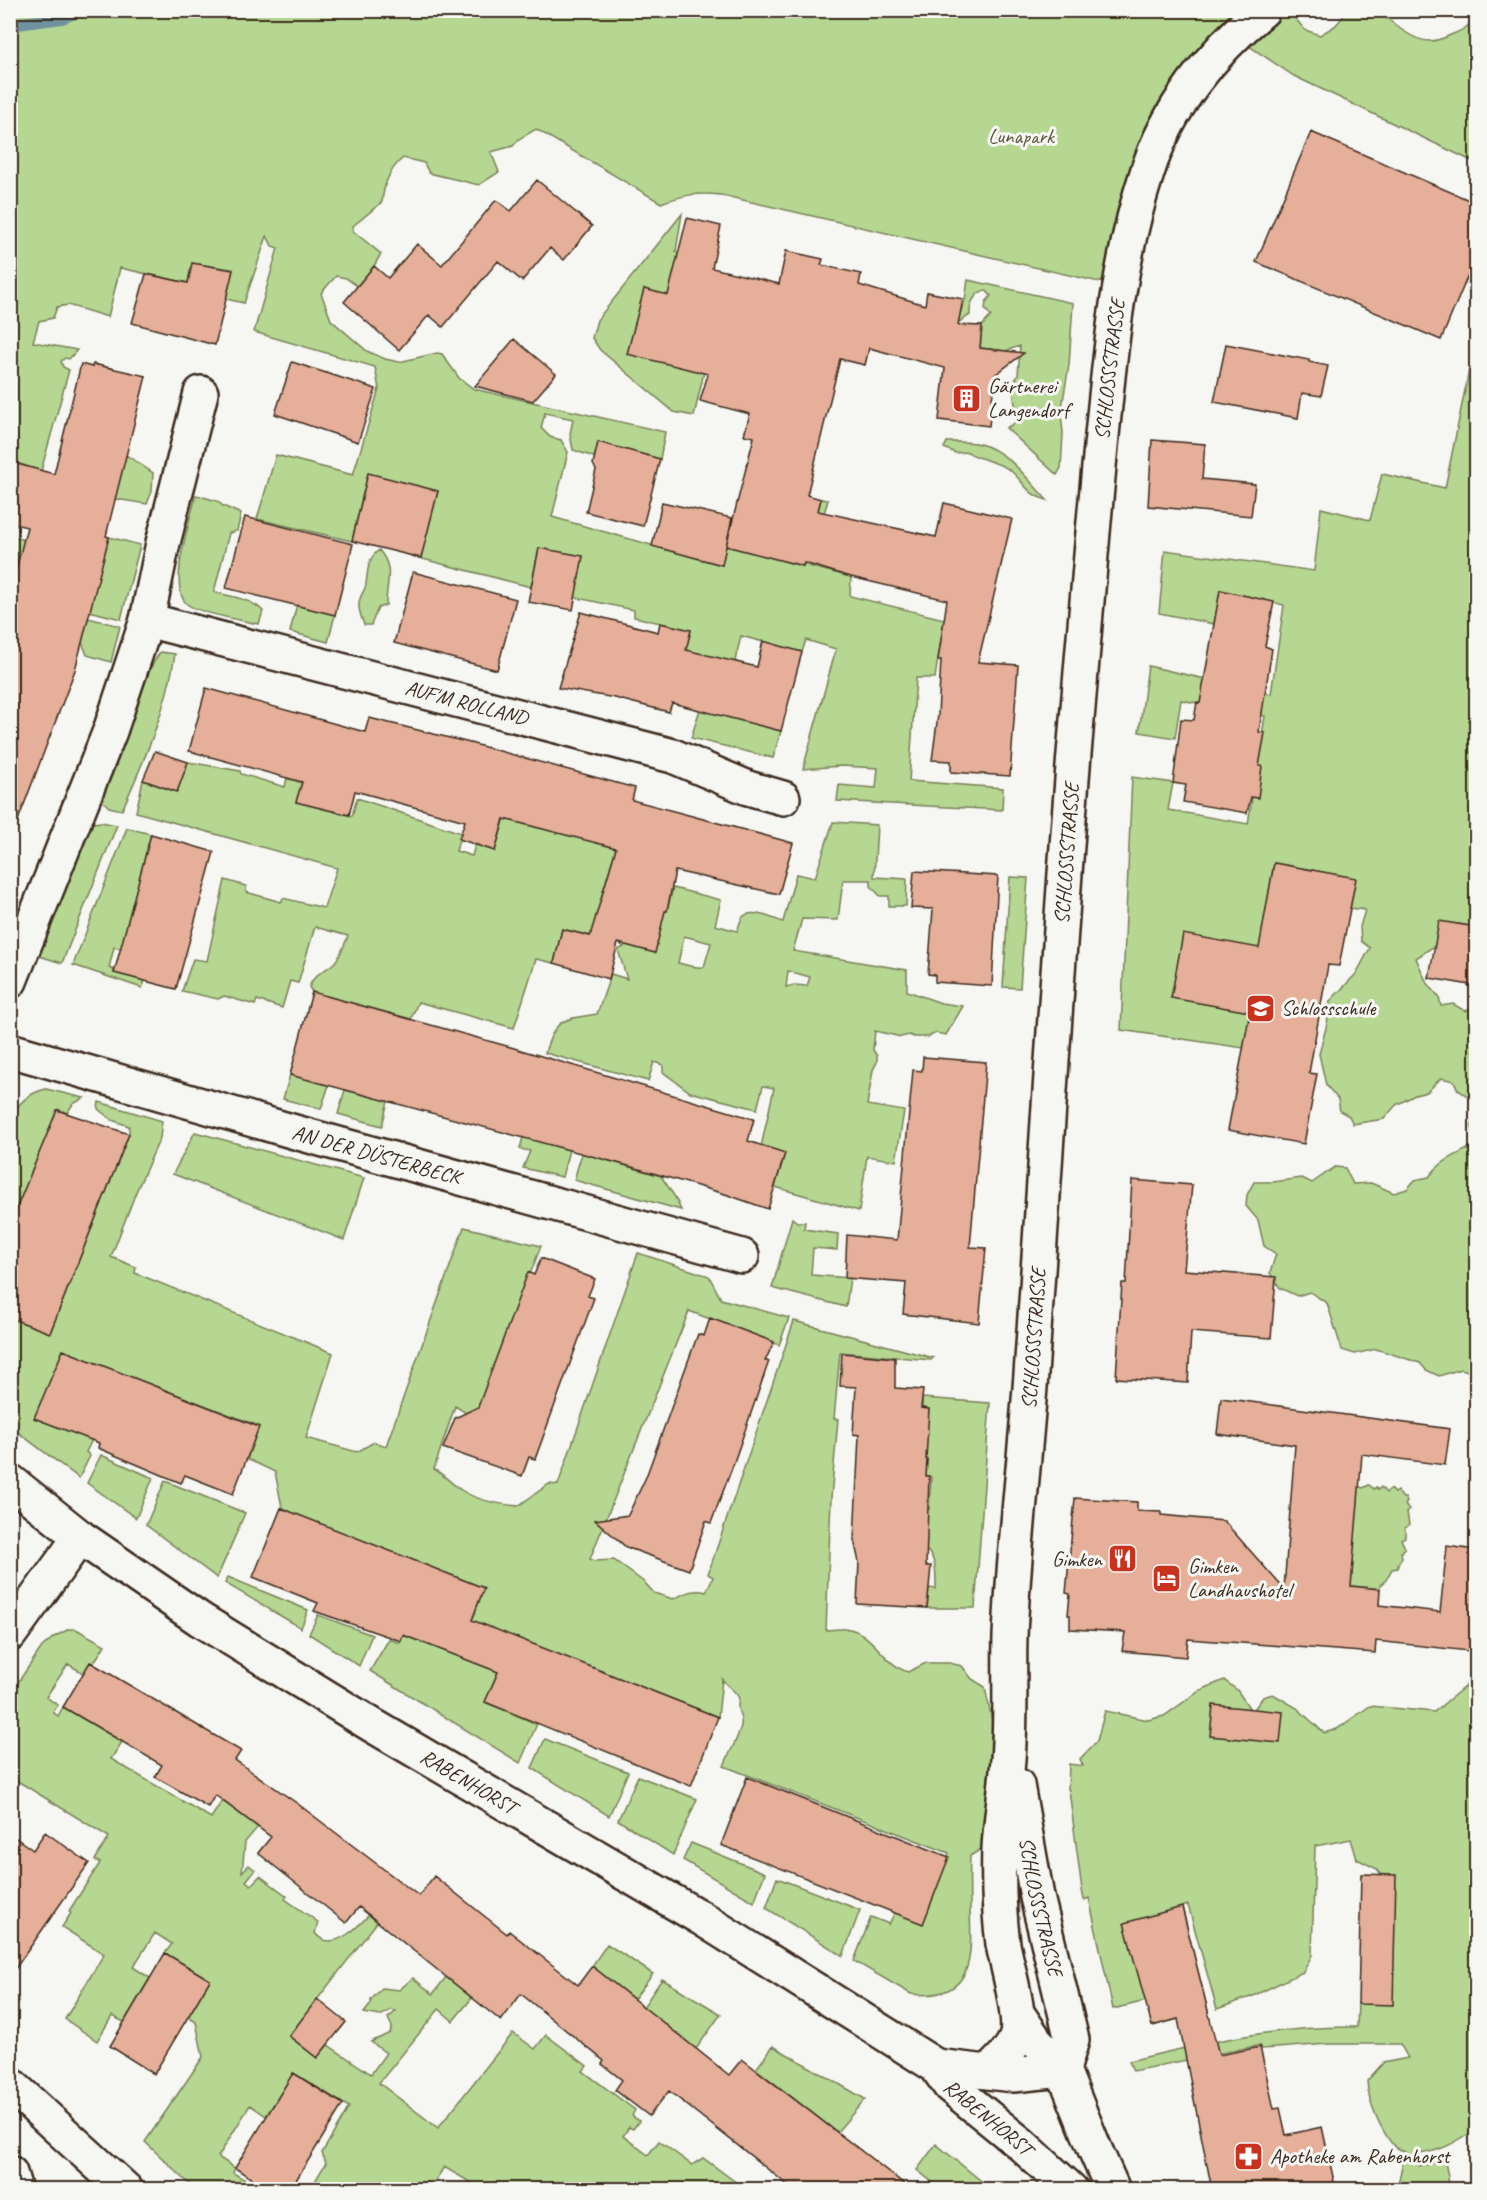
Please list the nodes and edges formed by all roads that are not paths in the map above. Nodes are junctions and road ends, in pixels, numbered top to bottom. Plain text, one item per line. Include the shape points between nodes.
1 (1263, 10) edge
2 (201, 393) dead end
3 (147, 620) junction
4 (783, 798) dead end
5 (10, 981) edge
6 (10, 1050) edge
7 (742, 1256) dead end
8 (10, 1481) edge
9 (80, 1537) junction
10 (10, 1634) edge
11 (1009, 1742) junction
12 (1017, 2013) junction
13 (936, 2066) junction
14 (1063, 2070) junction
15 (989, 2071) junction
16 (10, 2084) edge
17 (10, 2173) edge
18 (15, 2190) edge
19 (126, 2190) edge
20 (1071, 2190) edge
21 (1113, 2190) edge

1 - 11 street, SCHLOSSSTRASSE via 1219,51 1163,132 1135,211 1118,294 1090,563 1066,858 1010,1638
2 - 3 street
3 - 4 street, AUF'M ROLLAND via 673,756 748,788
3 - 5 street via 110,731
6 - 7 street, AN DER DÜSTERBECK
8 - 9 street, RABENHORST
9 - 10 street
9 - 13 street, RABENHORST via 201,1620 701,1918
11 - 12 street, SCHLOSSSTRASSE via 999,1848 999,1908
11 - 14 street, SCHLOSSSTRASSE via 1036,1897 1072,2040
12 - 14 street, SCHLOSSSTRASSE
12 - 15 street, SCHLOSSSTRASSE via 1015,2041
13 - 15 street, RABENHORST
13 - 20 street, RABENHORST via 950,2086
14 - 15 street, RABENHORST via 1013,2075
14 - 21 street, SCHLOSSSTRASSE
16 - 19 street
17 - 18 street

